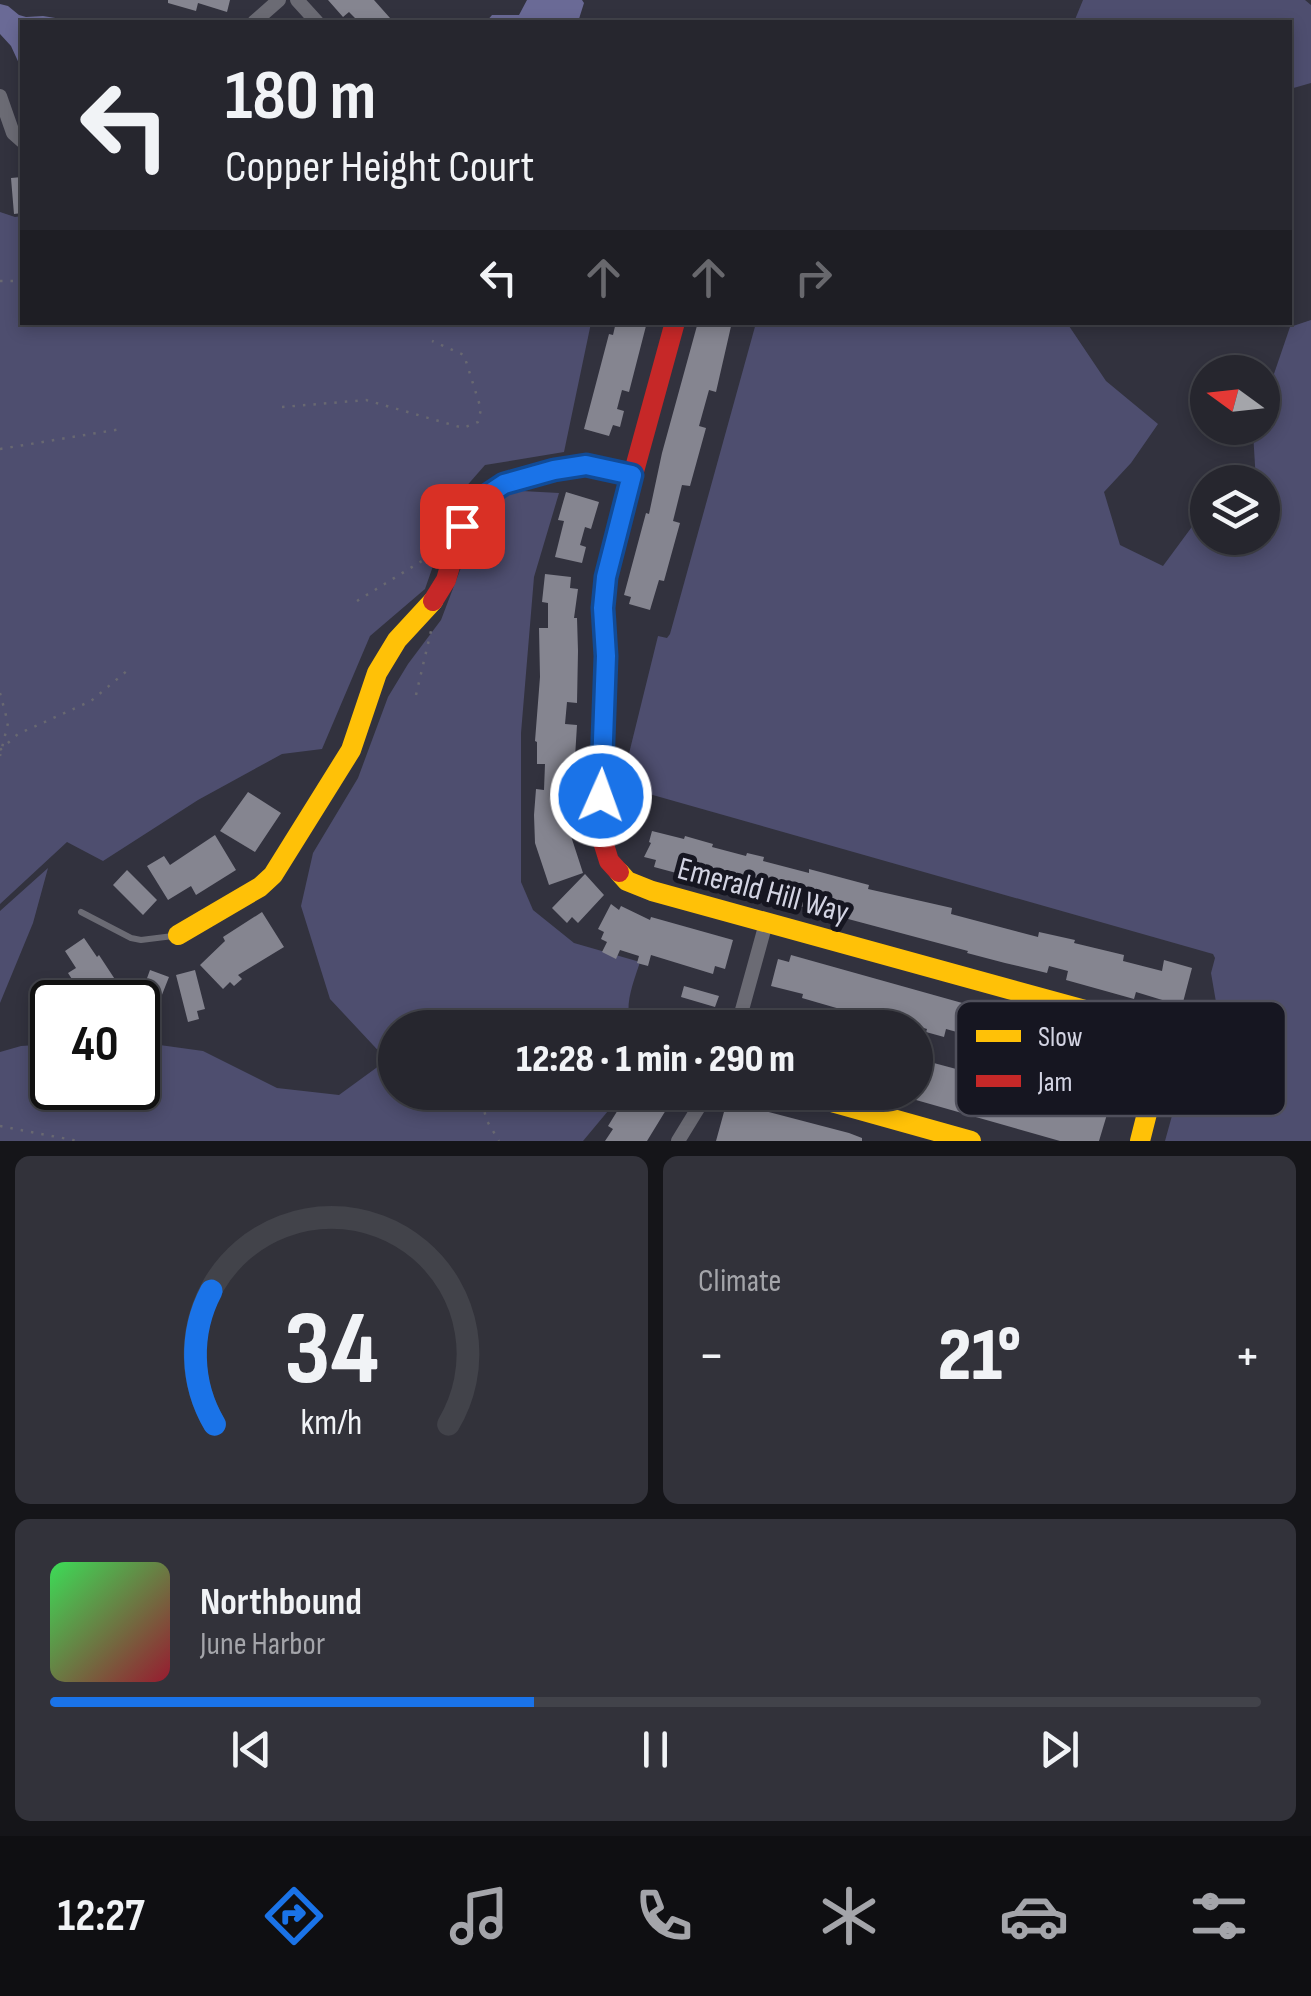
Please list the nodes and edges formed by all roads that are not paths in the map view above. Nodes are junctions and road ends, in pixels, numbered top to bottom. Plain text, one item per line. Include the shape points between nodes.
1 (279, 0) edge
2 (297, 0) edge
3 (256, 20) edge
4 (316, 20) edge
5 (0, 96) edge
6 (20, 140) edge
7 (674, 325) edge
8 (632, 475) junction
9 (81, 912) dead end
10 (766, 923) junction
11 (178, 935) joint
12 (1052, 1001) edge
13 (742, 1010) edge
14 (697, 1110) edge
15 (860, 1110) edge
16 (1146, 1116) edge
17 (678, 1141) edge
18 (971, 1141) edge
19 (1140, 1141) edge

1 - 3 street
2 - 4 street
5 - 6 street
7 - 8 street, Emerald Hill Way
8 - 10 street, Emerald Hill Way via 603,608 600,832 609,861 627,881
8 - 11 street via 586,465 554,470 504,484 477,502 462,526 446,580 396,640 377,673 351,750 273,874
9 - 11 lane via 131,938
10 - 12 street, Emerald Hill Way
10 - 13 street
14 - 17 street
15 - 18 street
16 - 19 street, Emerald Hill Way

